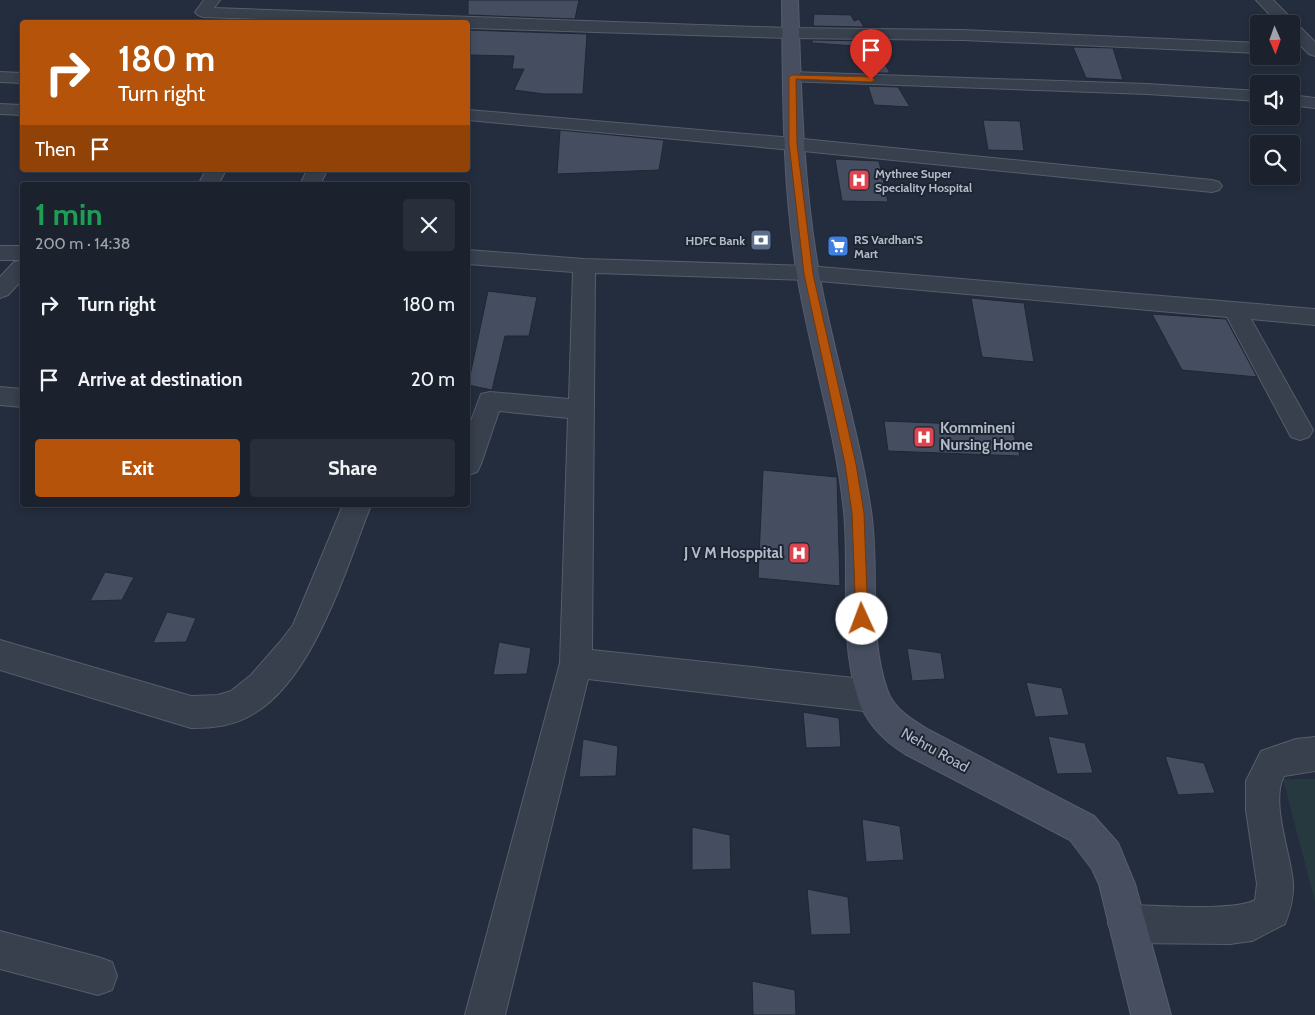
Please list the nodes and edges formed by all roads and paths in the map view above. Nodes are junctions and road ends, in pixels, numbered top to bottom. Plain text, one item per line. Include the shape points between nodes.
1 (790, 0) edge
2 (1264, 0) edge
3 (203, 11) edge
4 (1279, 15) edge
5 (451, 20) edge
6 (470, 23) edge
7 (789, 33) junction
8 (1300, 36) edge
9 (1250, 48) edge
10 (1300, 50) edge
11 (1315, 51) edge
12 (792, 77) junction
13 (0, 78) edge
14 (20, 78) edge
15 (1250, 95) edge
16 (1300, 101) edge
17 (1315, 103) edge
18 (0, 109) edge
19 (20, 110) edge
20 (470, 115) edge
21 (793, 144) junction
22 (1212, 186) dead end
23 (0, 253) edge
24 (20, 253) edge
25 (470, 257) edge
26 (584, 266) junction
27 (20, 269) edge
28 (808, 274) junction
29 (0, 290) edge
30 (1234, 310) junction
31 (1315, 317) edge
32 (0, 396) edge
33 (20, 398) edge
34 (581, 410) junction
35 (1300, 430) dead end
36 (470, 458) edge
37 (356, 507) edge
38 (0, 655) edge
39 (576, 663) junction
40 (873, 696) junction
41 (1315, 754) edge
42 (1127, 924) junction
43 (0, 950) edge
44 (98, 976) dead end
45 (486, 1015) edge
46 (1151, 1015) edge

1 - 7 main road, Nehru Road
2 - 4 street
3 - 5 street via 420,14
6 - 7 street
7 - 9 street via 962,35
7 - 12 main road, Nehru Road
8 - 11 street
10 - 11 street
12 - 15 street
12 - 21 main road, Nehru Road
13 - 14 street
16 - 17 street
18 - 19 street
20 - 21 street
21 - 22 street
21 - 28 main road, Nehru Road
23 - 24 street
25 - 26 street
26 - 28 street
26 - 34 street
27 - 29 street
28 - 30 street
28 - 40 main road, Nehru Road via 857,503 863,655
30 - 31 street
30 - 35 street
32 - 33 street
34 - 36 street via 490,401
34 - 39 street
37 - 38 street via 304,634 252,696 236,707 214,712 191,712
39 - 40 street
39 - 45 street
40 - 42 main road, Nehru Road via 881,712 898,730 1082,828 1105,856 1117,884
41 - 42 street via 1273,763 1263,781 1263,810 1275,884 1272,911 1252,922 1230,925
42 - 46 main road, Nehru Road
43 - 44 street

